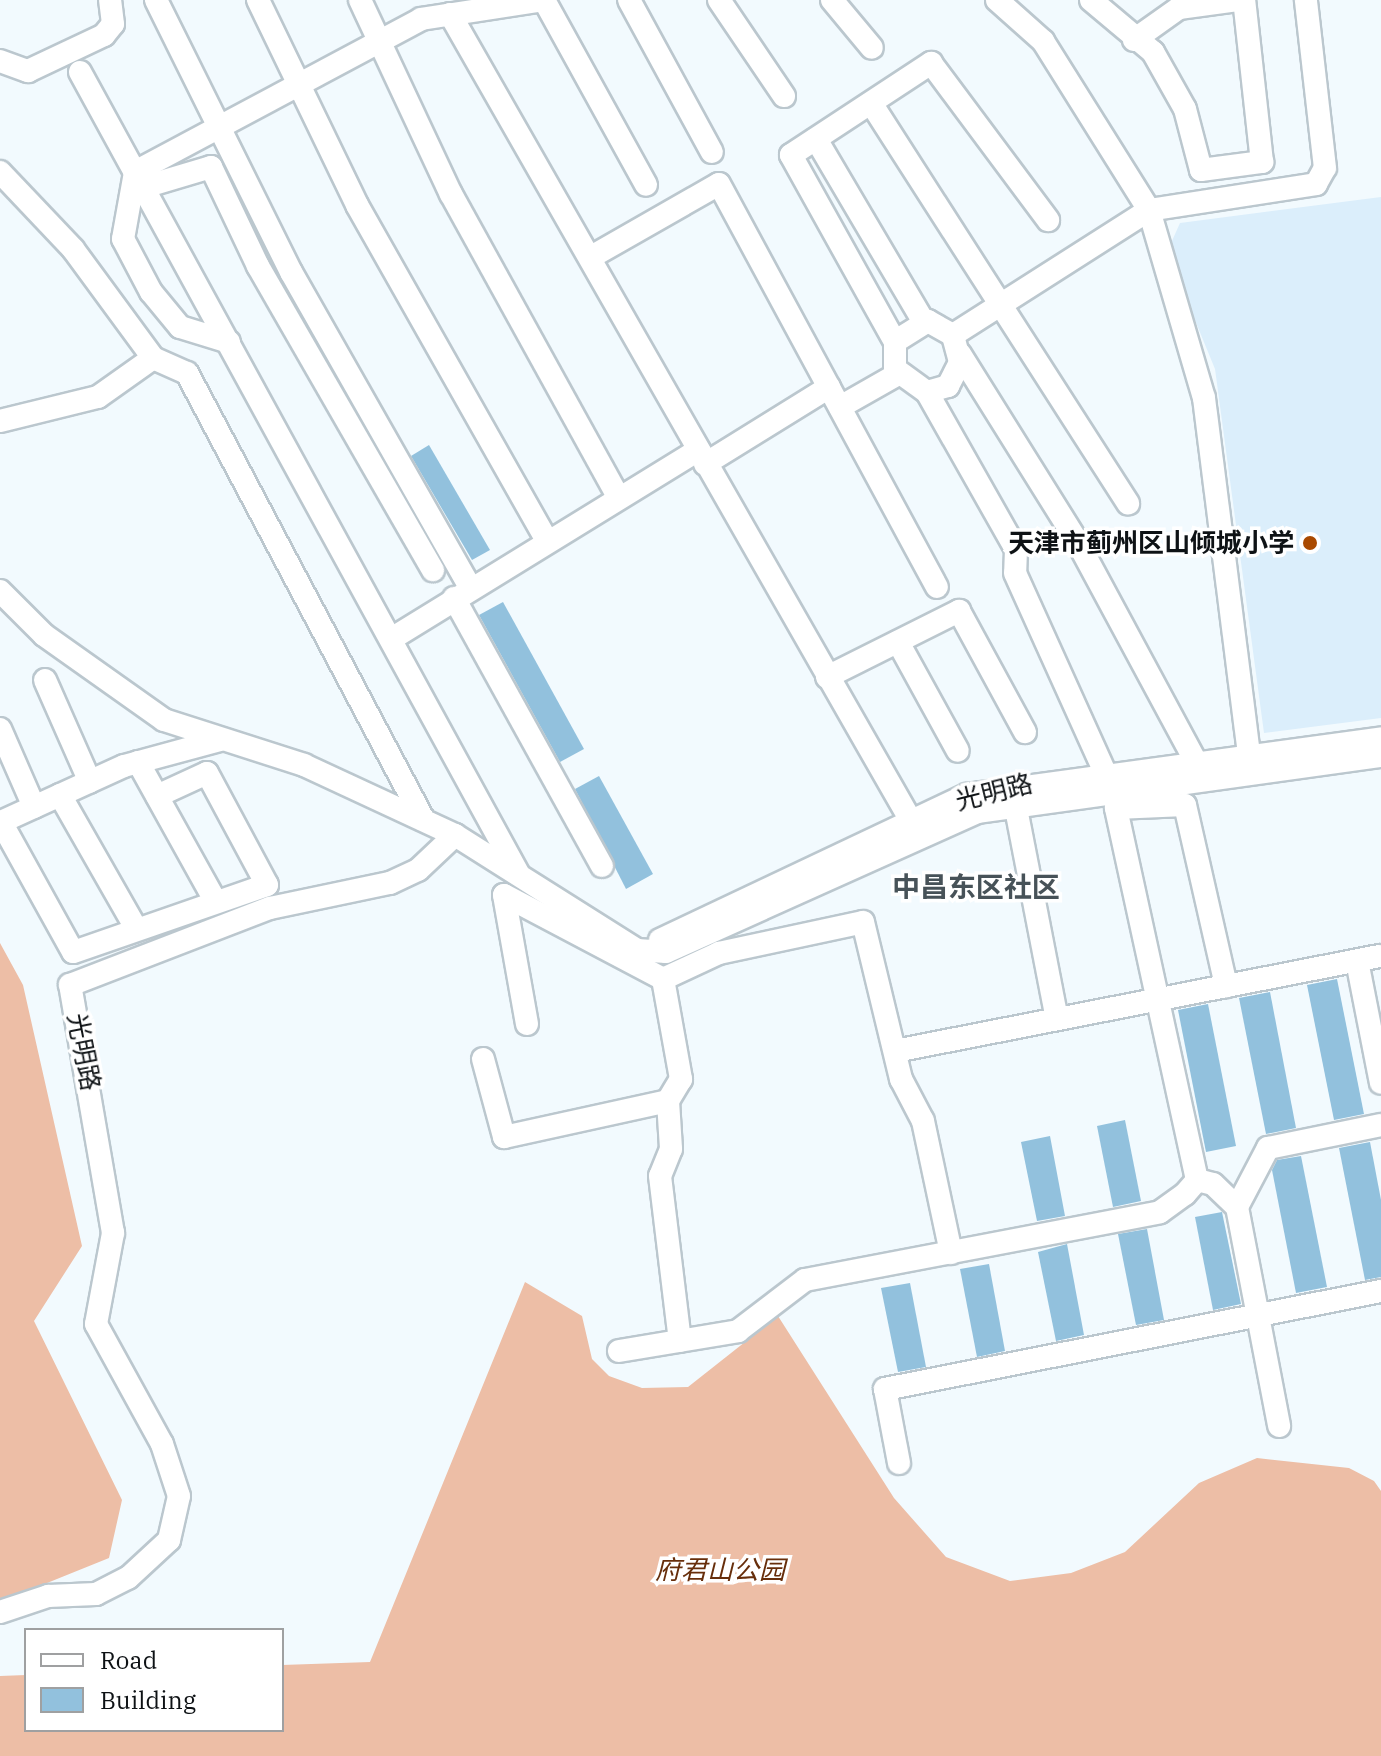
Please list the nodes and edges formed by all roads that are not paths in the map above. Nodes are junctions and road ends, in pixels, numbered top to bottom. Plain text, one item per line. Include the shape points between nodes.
1 (110, 0) edge
2 (156, 0) edge
3 (258, 0) edge
4 (360, 0) edge
5 (544, 0) edge
6 (629, 0) edge
7 (719, 0) edge
8 (832, 0) edge
9 (997, 0) edge
10 (1091, 0) edge
11 (1241, 0) edge
12 (1306, 0) edge
13 (1178, 4) edge
14 (456, 9) edge
15 (383, 40) junction
16 (1134, 40) junction
17 (872, 48) dead end
18 (0, 61) edge
19 (80, 72) dead end
20 (303, 82) junction
21 (784, 96) dead end
22 (871, 103) junction
23 (223, 125) junction
24 (816, 139) junction
25 (712, 152) dead end
26 (0, 172) edge
27 (140, 179) junction
28 (646, 185) dead end
29 (1149, 210) junction
30 (1048, 220) dead end
31 (591, 257) junction
32 (996, 307) junction
33 (924, 322) junction
34 (229, 342) junction
35 (895, 342) junction
36 (956, 344) junction
37 (153, 358) junction
38 (898, 374) junction
39 (829, 387) junction
40 (927, 392) junction
41 (840, 407) junction
42 (0, 421) edge
43 (702, 457) junction
44 (619, 498) junction
45 (1128, 504) dead end
46 (547, 541) junction
47 (433, 570) dead end
48 (937, 587) dead end
49 (0, 591) edge
50 (462, 592) junction
51 (391, 639) junction
52 (898, 642) junction
53 (827, 677) junction
54 (45, 680) dead end
55 (0, 729) edge
56 (1025, 732) dead end
57 (1381, 738) edge
58 (220, 740) junction
59 (958, 751) dead end
60 (1249, 755) junction
61 (1381, 756) edge
62 (138, 762) junction
63 (1196, 762) junction
64 (1105, 772) junction
65 (90, 782) junction
66 (1013, 794) junction
67 (60, 795) junction
68 (157, 796) junction
69 (34, 807) junction
70 (423, 819) junction
71 (910, 819) junction
72 (455, 835) junction
73 (602, 866) dead end
74 (518, 874) junction
75 (216, 902) junction
76 (136, 928) junction
77 (637, 950) junction
78 (1381, 956) edge
79 (1357, 961) junction
80 (663, 979) junction
81 (1226, 986) junction
82 (1156, 1000) junction
83 (1057, 1019) junction
84 (527, 1024) dead end
85 (895, 1051) junction
86 (483, 1059) dead end
87 (1381, 1083) edge
88 (668, 1101) junction
89 (1381, 1125) edge
90 (1197, 1180) junction
91 (1237, 1207) junction
92 (951, 1253) junction
93 (1381, 1291) edge
94 (1258, 1316) junction
95 (680, 1341) junction
96 (619, 1351) dead end
97 (1279, 1426) dead end
98 (899, 1463) dead end
99 (0, 1612) edge

1 - 18 street via 113,24 104,35 28,71
2 - 23 street
3 - 20 street
4 - 15 street
5 - 14 street
5 - 28 street
6 - 25 street
7 - 21 street
8 - 17 street
9 - 29 street via 1043,41
10 - 16 street
11 - 13 street
11 - 16 street via 1262,162 1201,170 1185,109 1153,52
12 - 29 street via 1323,178 1298,191
13 - 16 street
14 - 15 street
14 - 31 street
15 - 20 street
15 - 44 street via 451,194
19 - 27 street
20 - 23 street
20 - 46 street via 357,205
22 - 24 street
22 - 30 street via 931,63
22 - 32 street
23 - 27 street
23 - 50 street via 291,272
24 - 33 street
24 - 35 street via 791,155
26 - 37 street via 73,249
27 - 34 street
27 - 34 street via 123,239 151,292 180,327
27 - 47 street via 211,167 258,266
29 - 32 street
29 - 60 street via 1204,398
31 - 39 street via 719,184
31 - 43 street
32 - 36 street
32 - 45 street
33 - 35 street
33 - 36 street
34 - 51 street
35 - 38 street
36 - 40 street via 956,377
36 - 63 street via 1077,541
37 - 42 street via 98,397
37 - 70 street via 187,373
38 - 40 street
38 - 41 street
39 - 41 street
39 - 43 street
40 - 64 street via 1016,549 1015,573
41 - 48 street
43 - 44 street
43 - 53 street
44 - 46 street
46 - 50 street
49 - 58 street via 44,635 164,720
50 - 51 street
50 - 73 street
51 - 74 street
52 - 53 street
52 - 56 street via 959,611 967,615
52 - 59 street
53 - 71 street
54 - 65 street
55 - 69 street
57 - 60 street, 光明路
58 - 62 street
58 - 70 street via 304,765
60 - 63 street, 光明路
61 - 66 street, 光明路
62 - 65 street
62 - 68 street
63 - 64 street, 光明路
64 - 66 street, 光明路
65 - 67 street
66 - 71 street, 光明路
66 - 77 street, 光明路 via 918,833 711,935 666,952
66 - 83 street
67 - 69 street
67 - 76 street
68 - 75 street
68 - 75 street via 207,773 266,876 267,885
69 - 76 street via 1,822 1,833 73,952
70 - 72 street
71 - 77 street, 光明路
72 - 74 street
72 - 99 street, 光明路 via 418,870 390,883 270,908 70,985 113,1233 96,1324 162,1444 179,1496 169,1540 128,1578 96,1594 48,1596
74 - 77 street
75 - 76 street
78 - 79 street
79 - 81 street
79 - 87 street
80 - 84 street via 504,895
80 - 85 street via 719,953 863,922
80 - 88 street via 681,1079
81 - 82 street
81 - 82 street via 1185,805 1116,808
82 - 83 street
82 - 90 street
83 - 85 street
85 - 92 street via 923,1121
86 - 88 street via 504,1137
88 - 95 street via 671,1149 660,1176
89 - 91 street via 1268,1148
90 - 91 street via 1213,1184
90 - 92 street via 1160,1212
91 - 94 street
92 - 95 street via 805,1280 738,1331
93 - 94 street
94 - 97 street
94 - 98 street via 885,1389
95 - 96 street

